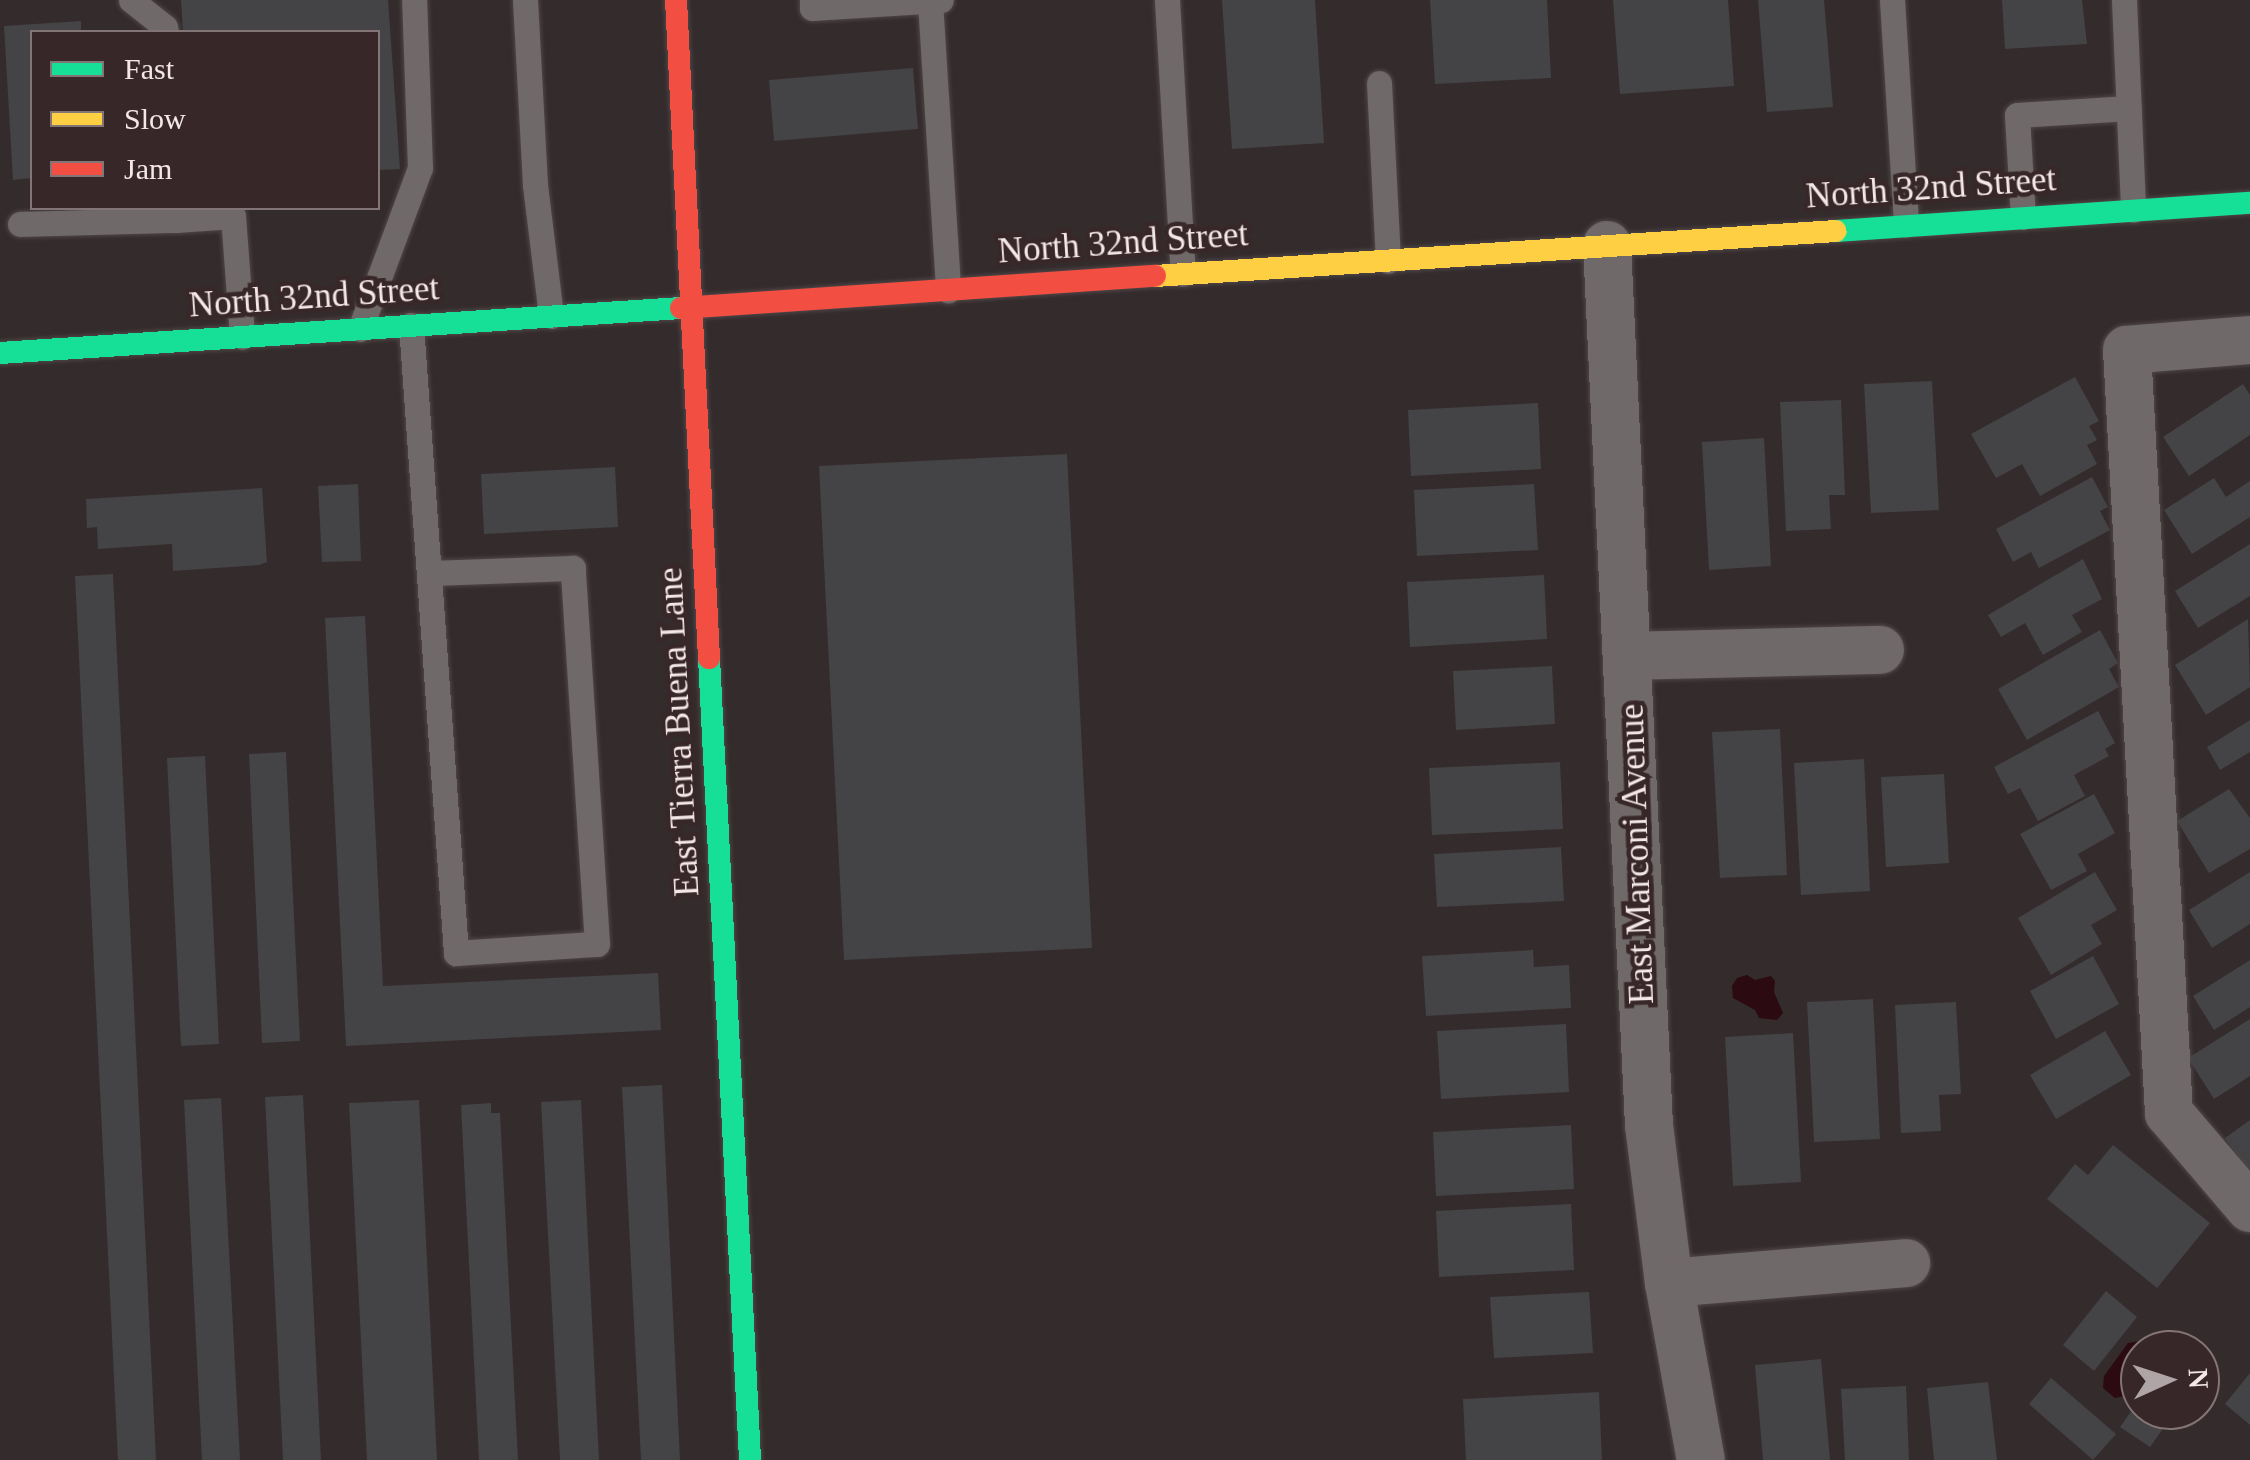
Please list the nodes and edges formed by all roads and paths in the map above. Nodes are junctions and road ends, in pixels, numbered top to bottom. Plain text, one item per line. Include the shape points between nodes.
1 (130, 0) edge
2 (414, 0) edge
3 (525, 0) edge
4 (676, 0) edge
5 (812, 0) edge
6 (941, 0) edge
7 (1168, 0) edge
8 (1892, 0) edge
9 (2124, 0) edge
10 (930, 1) edge
11 (166, 30) edge
12 (1379, 83) dead end
13 (2129, 108) junction
14 (2250, 203) edge
15 (2134, 210) junction
16 (176, 214) edge
17 (2023, 218) junction
18 (20, 224) dead end
19 (1906, 225) junction
20 (1607, 244) junction
21 (1388, 261) junction
22 (1182, 274) junction
23 (948, 290) junction
24 (694, 306) junction
25 (551, 316) junction
26 (410, 326) junction
27 (360, 329) junction
28 (242, 337) junction
29 (2250, 340) edge
30 (0, 353) edge
31 (429, 572) junction
32 (1880, 650) dead end
33 (1628, 656) junction
34 (2250, 1208) edge
35 (1906, 1263) dead end
36 (1669, 1283) junction
37 (750, 1460) edge
38 (1701, 1460) edge

1 - 11 lane
2 - 27 lane via 420,168
3 - 25 lane via 535,185
4 - 24 main road, East Tierra Buena Lane
5 - 10 lane via 812,8
6 - 10 lane
7 - 22 lane
8 - 19 lane
9 - 13 lane
10 - 23 lane
12 - 21 lane
13 - 15 lane
13 - 17 lane via 2017,115
14 - 15 main road, North 32nd Street
15 - 17 main road, North 32nd Street
16 - 18 lane
16 - 28 lane via 233,216
17 - 19 main road, North 32nd Street
19 - 20 main road, North 32nd Street
20 - 21 main road, North 32nd Street
20 - 33 street, East Marconi Avenue
21 - 22 main road, North 32nd Street
22 - 23 main road, North 32nd Street
23 - 24 main road, North 32nd Street
24 - 25 main road, North 32nd Street
24 - 37 main road, East Tierra Buena Lane
25 - 26 main road, North 32nd Street
26 - 27 main road, North 32nd Street
26 - 31 lane
27 - 28 main road, North 32nd Street
28 - 30 main road, North 32nd Street
29 - 34 street via 2127,350 2169,1114
31 - 31 lane via 456,954 597,944 573,568
32 - 33 street
33 - 36 street, East Marconi Avenue via 1649,1125
35 - 36 street
36 - 38 street, East Marconi Avenue

